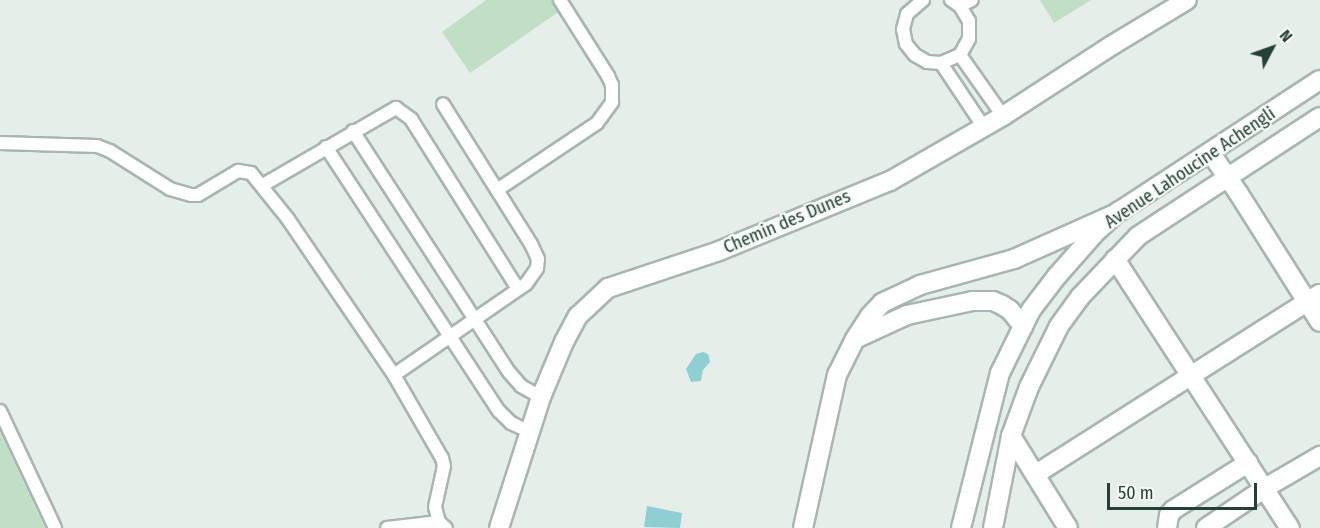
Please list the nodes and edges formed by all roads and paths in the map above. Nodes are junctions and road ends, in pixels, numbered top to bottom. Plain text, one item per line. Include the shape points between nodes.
1 (560, 0) edge
2 (923, 0) edge
3 (972, 0) edge
4 (1187, 0) edge
5 (956, 3) edge
6 (960, 55) junction
7 (941, 63) junction
8 (1320, 80) edge
9 (443, 104) dead end
10 (1003, 116) junction
11 (1320, 117) edge
12 (983, 126) junction
13 (353, 131) junction
14 (0, 143) edge
15 (326, 147) junction
16 (1210, 152) junction
17 (1226, 176) junction
18 (263, 185) junction
19 (497, 190) junction
20 (1118, 212) junction
21 (1115, 259) junction
22 (519, 289) junction
23 (1314, 298) edge
24 (475, 319) junction
25 (1320, 322) edge
26 (1023, 326) junction
27 (451, 336) junction
28 (855, 339) junction
29 (394, 375) junction
30 (1191, 377) junction
31 (541, 397) junction
32 (0, 411) edge
33 (530, 432) junction
34 (1011, 436) junction
35 (1320, 456) edge
36 (1248, 462) junction
37 (1036, 474) junction
38 (1265, 488) junction
39 (443, 525) edge
40 (412, 526) edge
41 (54, 528) edge
42 (387, 528) edge
43 (499, 528) edge
44 (803, 528) edge
45 (961, 528) edge
46 (993, 528) edge
47 (1068, 528) edge
48 (1167, 528) edge
49 (1206, 528) edge
50 (1290, 528) edge

1 - 19 lane via 608,76 612,102 597,123
2 - 7 lane via 907,14 903,29 906,44 921,58
3 - 5 lane
4 - 10 street, Chemin des Dunes
5 - 6 lane via 969,21 969,39
6 - 7 lane
6 - 10 lane
7 - 12 lane
8 - 16 street, Avenue Lahoucine Achengli
9 - 19 lane
10 - 12 street, Chemin des Dunes
11 - 17 street, Avenue Lahoucine Achengli
12 - 31 street, Chemin des Dunes via 890,181 719,251 608,288 578,315
13 - 15 lane
13 - 22 lane via 387,111 404,111
13 - 24 lane
14 - 18 lane via 97,146 170,189 190,195 198,195 242,170
15 - 18 lane
15 - 27 lane
16 - 17 street
16 - 20 street, Avenue Lahoucine Achengli
17 - 21 street, Avenue Lahoucine Achengli via 1138,236
17 - 23 street
18 - 29 lane
19 - 22 lane via 538,259 535,274
20 - 26 street, Avenue Lahoucine Achengli via 1057,276
20 - 28 street via 1014,259 897,294 882,303
21 - 30 street
21 - 34 street, Avenue Lahoucine Achengli via 1059,326 1041,358
22 - 24 lane
23 - 25 street
23 - 30 street
24 - 27 lane
24 - 31 lane via 509,372 522,386
26 - 28 street via 1002,305 973,301 907,315
26 - 45 street, Avenue Lahoucine Achengli via 1000,373
27 - 29 lane
27 - 33 lane via 499,411 511,423
28 - 44 street via 837,375
29 - 39 lane via 442,458 444,466 435,507
30 - 36 street
30 - 37 street
31 - 33 street, Chemin des Dunes
32 - 41 lane
33 - 43 street, Chemin des Dunes
34 - 37 street
34 - 46 street, Avenue Lahoucine Achengli
35 - 38 street
36 - 38 street
36 - 48 street via 1173,510
37 - 47 street
38 - 49 street
38 - 50 street
39 - 40 lane
40 - 42 lane

